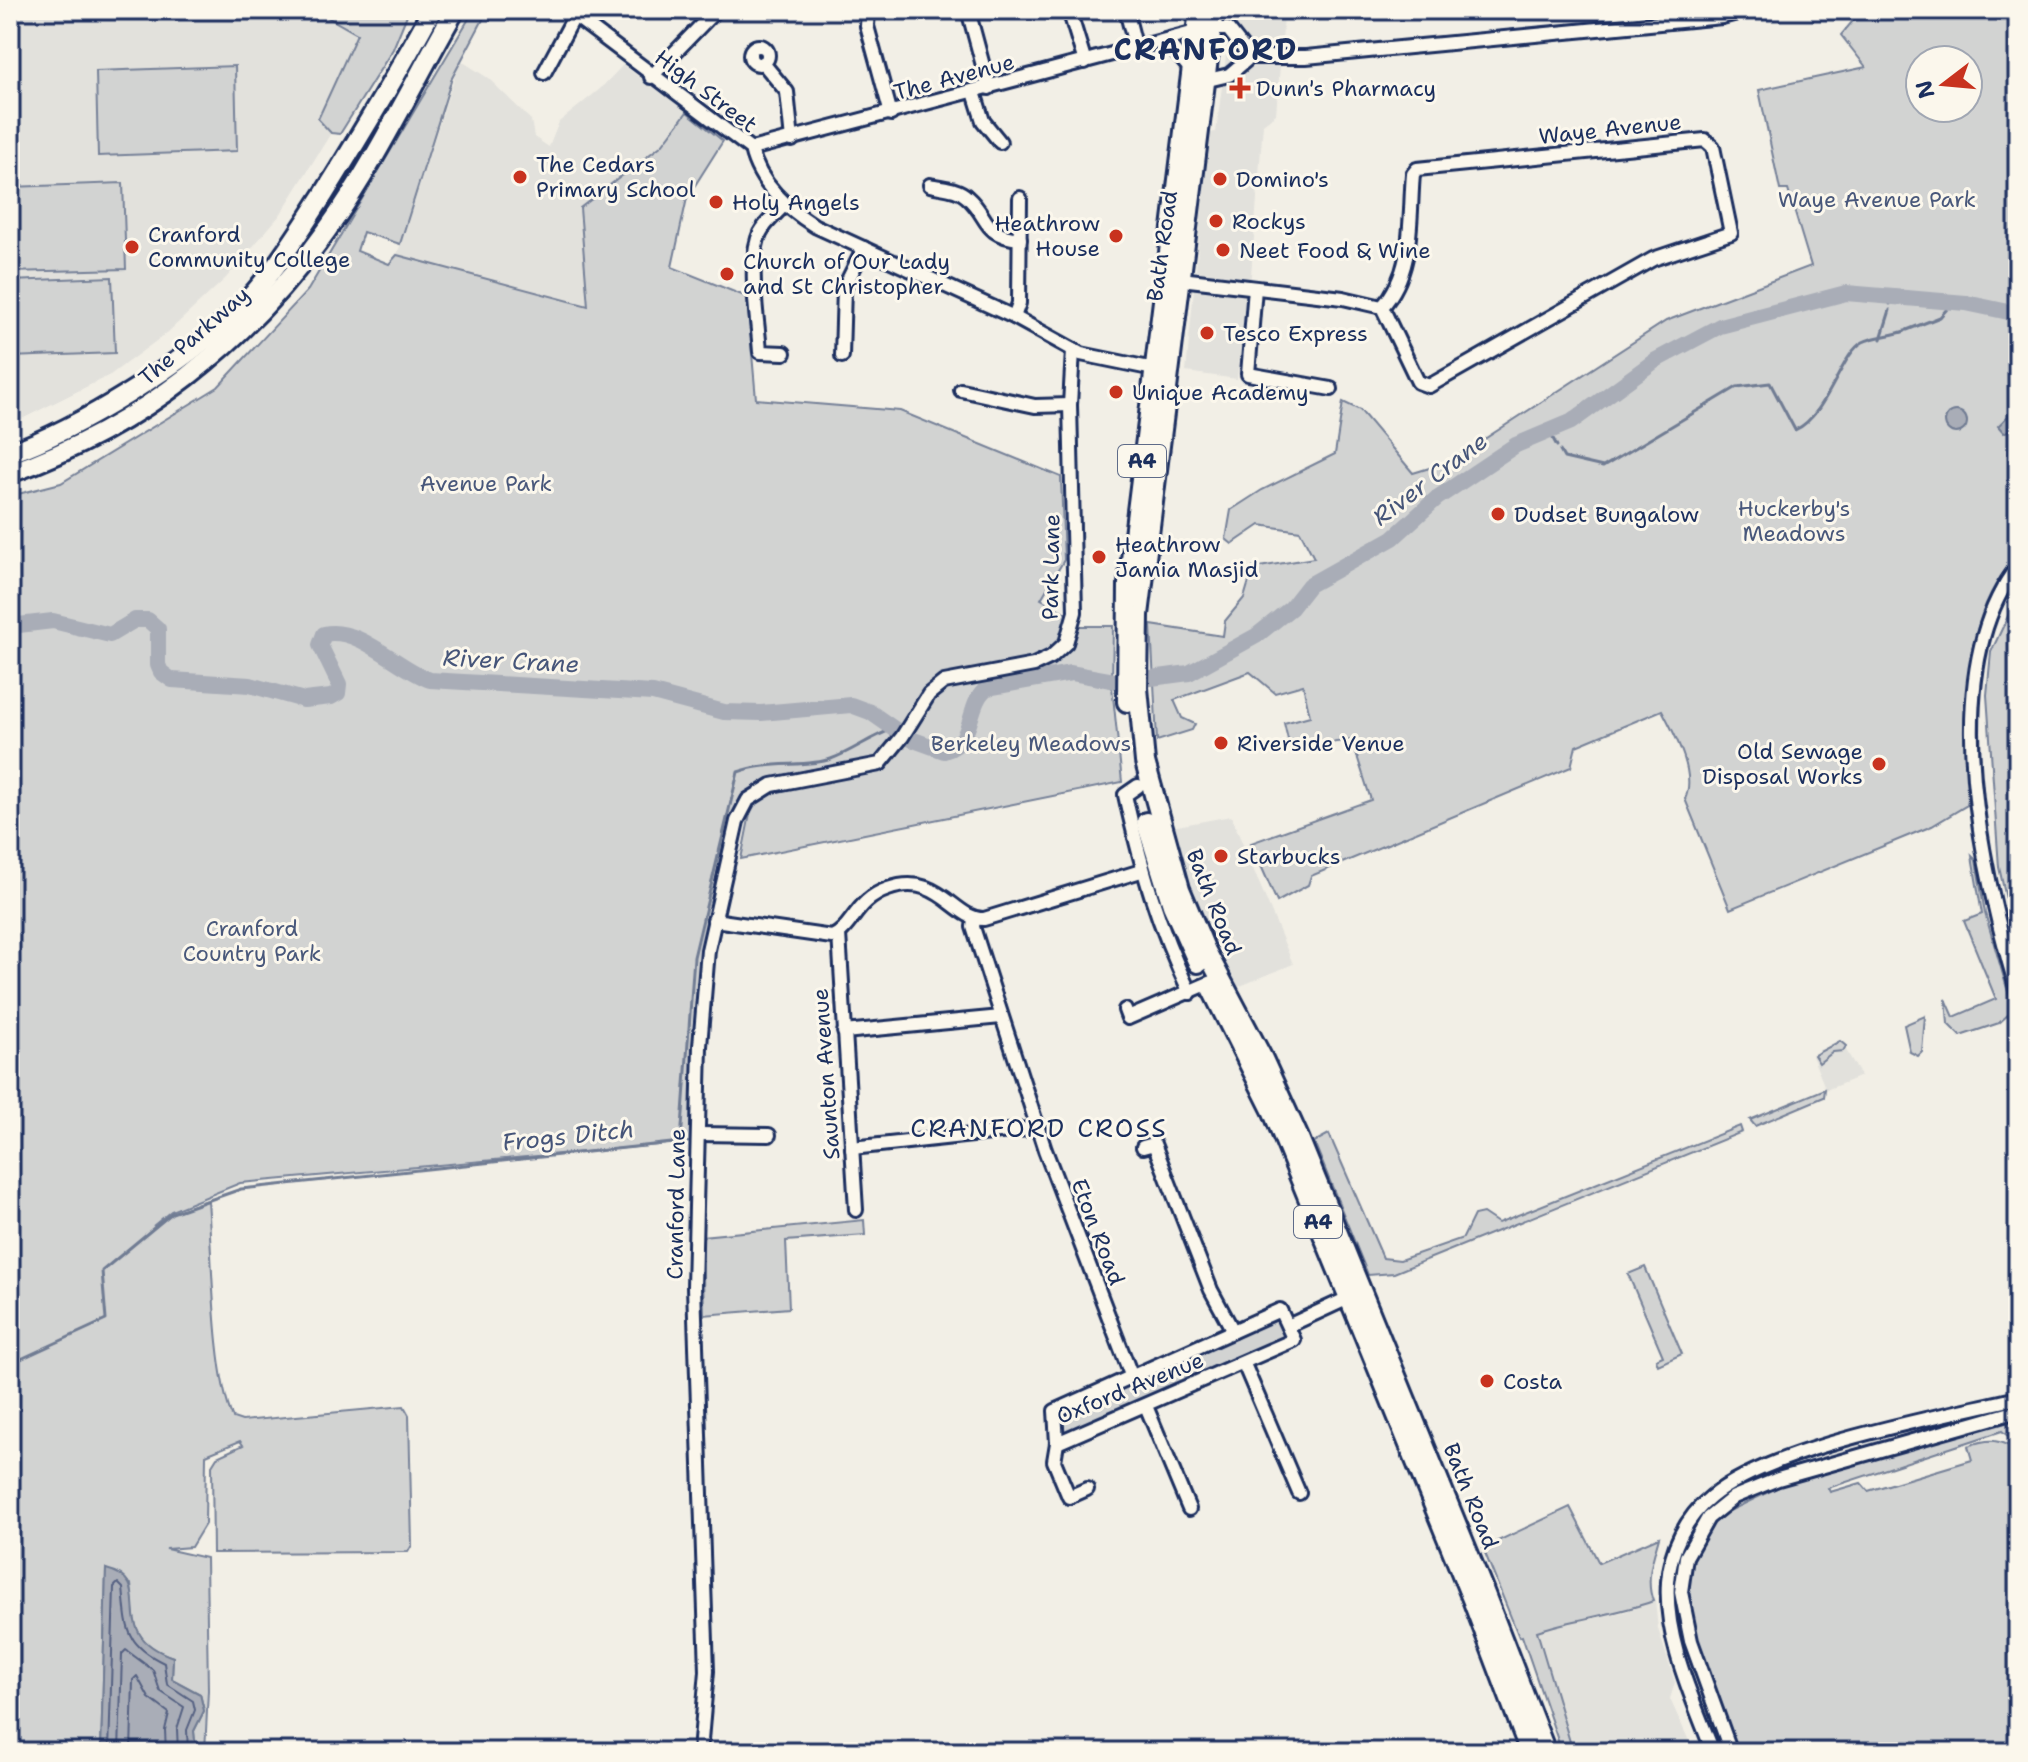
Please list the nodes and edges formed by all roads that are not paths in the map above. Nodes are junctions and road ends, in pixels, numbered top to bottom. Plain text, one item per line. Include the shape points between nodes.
1 (432, 10) edge
2 (455, 10) edge
3 (716, 10) edge
4 (868, 10) edge
5 (968, 10) edge
6 (1069, 10) edge
7 (1126, 10) edge
8 (1199, 10) edge
9 (1748, 10) edge
10 (571, 13) edge
11 (1209, 23) edge
12 (1167, 42) junction
13 (1136, 49) junction
14 (1250, 57) junction
15 (1085, 62) junction
16 (763, 63) dead end
17 (544, 73) dead end
18 (1201, 76) junction
19 (651, 77) junction
20 (989, 88) junction
21 (974, 92) junction
22 (891, 114) junction
23 (792, 140) junction
24 (1000, 142) dead end
25 (751, 149) junction
26 (930, 185) dead end
27 (1020, 198) dead end
28 (785, 204) junction
29 (1020, 239) junction
30 (864, 248) junction
31 (1166, 267) junction
32 (1181, 279) junction
33 (1255, 288) junction
34 (1382, 307) junction
35 (1014, 317) junction
36 (1073, 350) junction
37 (784, 353) dead end
38 (842, 356) dead end
39 (1154, 369) junction
40 (1331, 389) dead end
41 (961, 390) dead end
42 (1070, 405) junction
43 (10, 453) edge
44 (10, 473) edge
45 (2018, 566) edge
46 (1131, 655) junction
47 (1132, 689) junction
48 (880, 764) joint
49 (1138, 786) junction
50 (1141, 871) junction
51 (974, 919) junction
52 (714, 920) junction
53 (839, 934) junction
54 (1214, 981) junction
55 (1190, 993) junction
56 (2018, 994) edge
57 (1001, 1017) junction
58 (1128, 1018) dead end
59 (844, 1032) junction
60 (1037, 1128) junction
61 (698, 1134) junction
62 (769, 1135) dead end
63 (1143, 1147) dead end
64 (852, 1148) junction
65 (856, 1210) dead end
66 (1356, 1295) junction
67 (1288, 1326) junction
68 (1233, 1331) junction
69 (1244, 1364) junction
70 (1131, 1375) junction
71 (2018, 1398) edge
72 (1146, 1406) junction
73 (2018, 1411) edge
74 (1057, 1443) junction
75 (1087, 1489) dead end
76 (1299, 1493) dead end
77 (1189, 1509) dead end
78 (700, 1752) edge
79 (1530, 1752) edge
80 (1546, 1752) edge
81 (1713, 1752) edge
82 (1731, 1752) edge

1 - 43 highway, The Parkway via 309,217 237,311 124,396
2 - 44 highway, The Parkway via 329,227 262,312 153,405
3 - 19 street
4 - 22 street via 867,26
5 - 20 street
6 - 15 street
7 - 13 street
8 - 11 highway, Bath Road / A4
9 - 14 street via 1722,17 1306,57
10 - 17 street
10 - 19 street, High Street
11 - 12 street, The Avenue
11 - 14 street via 1233,33
11 - 18 highway, Bath Road / A4
12 - 13 street, The Avenue
12 - 18 street
13 - 15 street, The Avenue
14 - 18 street via 1229,75
15 - 20 street, The Avenue
16 - 23 street via 787,92
18 - 31 highway, Bath Road / A4
18 - 32 highway, Bath Road / A4
19 - 25 street, High Street
20 - 21 street, The Avenue
21 - 22 street, The Avenue
21 - 24 street via 983,121
22 - 23 street, The Avenue
23 - 25 street, The Avenue
25 - 28 street, High Street via 759,172
26 - 29 street via 963,193 989,228
27 - 29 street
28 - 30 street, High Street via 815,226
28 - 37 street via 761,232 755,285 760,352
29 - 35 street
30 - 35 street, High Street
30 - 38 street via 844,288
31 - 32 highway
31 - 39 highway, Bath Road / A4
32 - 33 street
32 - 46 highway, Bath Road / A4
33 - 34 street
33 - 40 street via 1248,374
34 - 34 street, Waye Avenue via 1418,382 1429,386 1653,259 1731,233 1713,147 1705,140 1417,169 1407,259
35 - 36 street, High Street
36 - 39 street, High Street
36 - 42 street, Park Lane
39 - 46 highway, Bath Road / A4 via 1128,576
41 - 42 street via 1035,406
42 - 48 street, Park Lane via 1075,612 1066,643 1034,665 944,682 929,694
45 - 56 street via 1997,595 1982,634 1974,744 1989,886
46 - 47 highway, Bath Road / A4
47 - 49 highway, Bath Road / A4
47 - 54 highway, Bath Road / A4 via 1159,824
48 - 52 street, Cranford Lane via 772,785 748,800 737,821
49 - 50 street via 1125,795
49 - 54 highway, Bath Road / A4 via 1172,905
50 - 51 street
50 - 55 street via 1159,928
51 - 53 street via 928,888 899,886 861,904
51 - 57 street, Eton Road
52 - 53 street
52 - 61 street, Cranford Lane via 702,1015
53 - 59 street, Saunton Avenue
54 - 55 street
54 - 66 highway, Bath Road / A4 via 1263,1059
55 - 58 street
57 - 59 street
57 - 60 street, Eton Road
59 - 64 street, Saunton Avenue
60 - 64 street
60 - 70 street, Eton Road
61 - 62 street
61 - 78 street, Cranford Lane via 694,1287 707,1657
63 - 68 street via 1154,1144 1211,1290
64 - 65 street, Saunton Avenue
66 - 67 street
66 - 79 highway, Bath Road / A4
66 - 80 highway, Bath Road / A4
67 - 68 street, Oxford Avenue via 1280,1310
67 - 69 street, Oxford Avenue via 1294,1340
68 - 70 street, Oxford Avenue
69 - 72 street, Oxford Avenue
69 - 76 street
70 - 74 street, Oxford Avenue via 1055,1411
71 - 81 street via 1768,1465 1731,1483 1692,1516 1673,1553 1668,1606 1675,1645
72 - 74 street, Oxford Avenue
72 - 77 street
73 - 82 street via 1768,1483 1734,1497 1708,1518 1686,1557 1681,1592 1691,1641
74 - 75 street via 1054,1461 1065,1499

